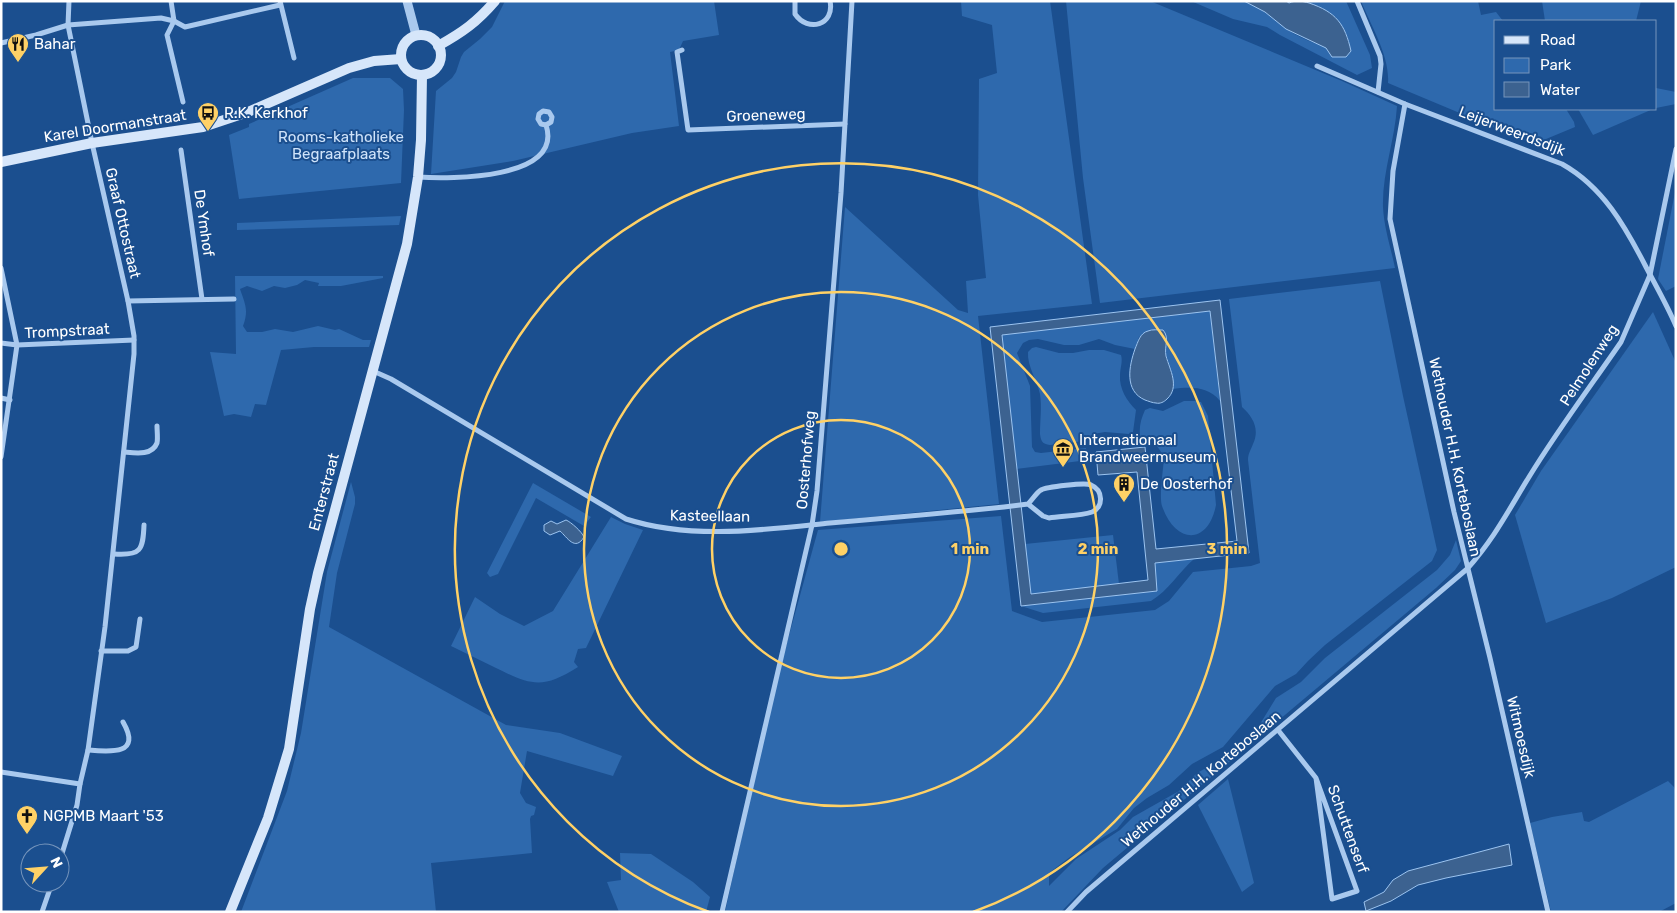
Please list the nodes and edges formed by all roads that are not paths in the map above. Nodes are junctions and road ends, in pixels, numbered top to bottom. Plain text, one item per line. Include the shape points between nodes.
1 (69, 1) edge
2 (171, 1) edge
3 (407, 1) edge
4 (496, 1) edge
5 (795, 1) edge
6 (830, 1) edge
7 (852, 1) edge
8 (1357, 1) edge
9 (280, 3) edge
10 (174, 21) junction
11 (68, 25) junction
12 (416, 36) junction
13 (1, 43) edge
14 (438, 46) junction
15 (682, 50) dead end
16 (294, 58) dead end
17 (401, 59) junction
18 (1317, 66) dead end
19 (422, 75) junction
20 (1378, 92) junction
21 (183, 102) dead end
22 (1405, 104) junction
23 (845, 124) junction
24 (546, 125) dead end
25 (92, 143) junction
26 (1676, 149) edge
27 (181, 150) dead end
28 (1, 162) edge
29 (418, 177) junction
30 (1, 268) edge
31 (1650, 275) junction
32 (202, 299) junction
33 (234, 299) dead end
34 (128, 301) junction
35 (1676, 326) edge
36 (134, 340) junction
37 (1, 343) edge
38 (17, 345) junction
39 (372, 371) junction
40 (1, 398) edge
41 (10, 400) junction
42 (157, 426) dead end
43 (124, 452) junction
44 (1, 458) edge
45 (1028, 504) junction
46 (144, 525) dead end
47 (812, 525) junction
48 (114, 554) junction
49 (1467, 569) junction
50 (140, 619) dead end
51 (101, 650) junction
52 (123, 722) dead end
53 (1278, 730) junction
54 (88, 750) junction
55 (1, 772) edge
56 (1316, 778) junction
57 (80, 784) junction
58 (66, 843) edge
59 (49, 893) edge
60 (42, 912) edge
61 (230, 912) edge
62 (722, 912) edge
63 (1067, 912) edge
64 (1548, 912) edge

1 - 11 street, Graaf Ottostraat
2 - 10 street
3 - 12 street
4 - 14 main road via 465,31
5 - 6 street via 795,14 810,25 827,18
7 - 23 street, Oosterhofweg
8 - 20 street via 1380,56
9 - 10 street via 185,27
9 - 16 street
10 - 11 street via 161,18
10 - 21 street via 167,35
11 - 13 street
11 - 25 street, Graaf Ottostraat
12 - 14 main road via 429,37
12 - 17 main road via 404,44
14 - 19 main road via 441,52 438,65 429,74
15 - 23 street, Groeneweg via 677,52 688,130
17 - 19 main road via 408,71
17 - 25 main road, Karel Doormanstraat via 374,61 349,68 222,121 177,132
18 - 20 street
19 - 29 main road, Enterstraat
20 - 22 street
22 - 31 street, Leijerweerdsdijk via 1575,171 1615,212
22 - 49 street, Wethouder H.H. Korteboslaan via 1393,171 1390,219
23 - 47 street, Oosterhofweg
24 - 29 street via 549,138 545,148 540,156 520,167 475,177
25 - 28 main road, Karel Doormanstraat
25 - 34 street, Graaf Ottostraat
26 - 31 street, Pelmolenweg
27 - 32 street, De Ymhof
29 - 39 main road, Enterstraat via 407,244
30 - 38 street
31 - 35 street, Leijerweerdsdijk
31 - 49 street, Pelmolenweg via 1621,342 1529,476 1499,529
32 - 33 street
32 - 34 street
34 - 36 street, Graaf Ottostraat
36 - 38 street, Trompstraat
36 - 43 street, Graaf Ottostraat
37 - 38 street, Trompstraat
38 - 41 street
39 - 47 street, Kasteellaan via 391,379 626,518 644,525 693,531
39 - 61 main road, Enterstraat via 310,609 287,757 268,818
40 - 41 street
41 - 44 street
42 - 43 street via 157,442 152,449 141,454
43 - 48 street, Graaf Ottostraat
45 - 45 street via 1049,518 1091,513 1100,505 1100,497 1093,485 1083,483 1041,490
45 - 47 street, Kasteellaan
46 - 48 street via 143,544 138,550 128,555
47 - 62 street, Oosterhofweg
48 - 51 street, Graaf Ottostraat
49 - 53 street, Wethouder H.H. Korteboslaan
49 - 64 street, Witmoesdijk
50 - 51 street via 136,646 128,652
51 - 54 street, Graaf Ottostraat
52 - 54 street via 129,739 123,750
53 - 56 street, Schuttenserf
53 - 63 street, Wethouder H.H. Korteboslaan via 1086,892
54 - 57 street, Graaf Ottostraat
55 - 57 street
56 - 56 street, Schuttenserf via 1328,871 1332,899 1357,891
57 - 58 street, Graaf Ottostraat via 78,805
59 - 60 street

